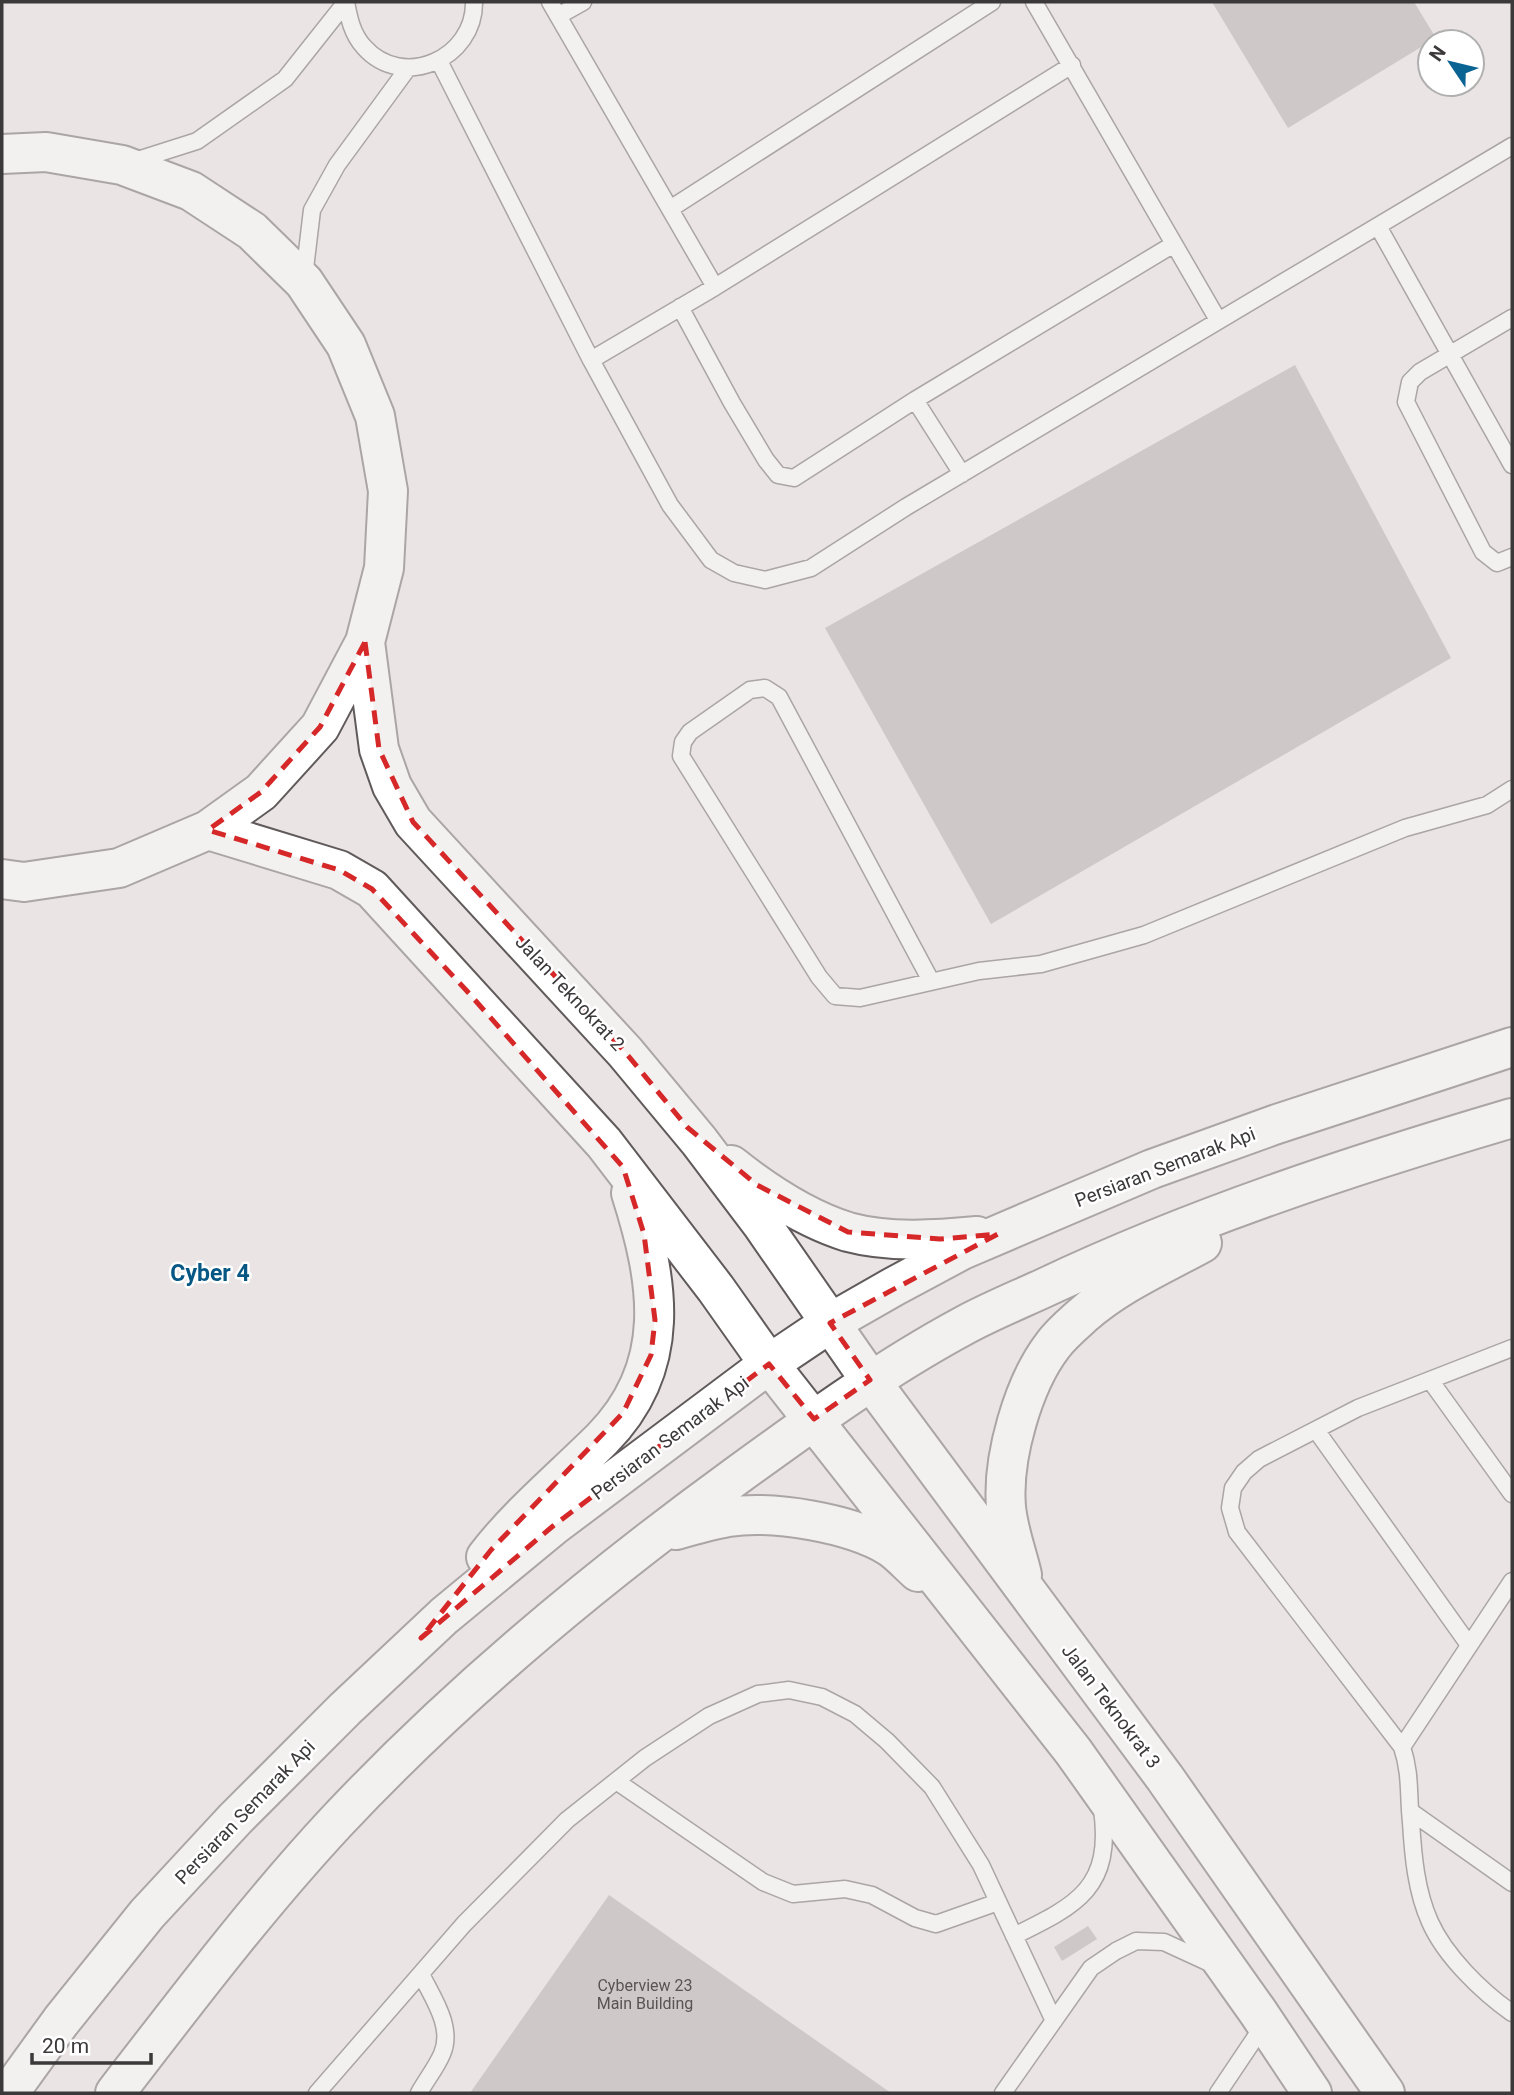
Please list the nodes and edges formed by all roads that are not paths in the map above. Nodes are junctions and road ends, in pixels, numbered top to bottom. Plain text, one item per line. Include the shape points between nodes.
1 (346, 2) edge
2 (474, 2) edge
3 (583, 2) edge
4 (991, 2) edge
5 (1034, 2) edge
6 (554, 9) edge
7 (439, 61) junction
8 (1072, 65) junction
9 (408, 68) junction
10 (1512, 146) edge
11 (2, 154) edge
12 (122, 165) junction
13 (670, 209) junction
14 (1378, 228) junction
15 (1174, 244) junction
16 (304, 282) junction
17 (715, 287) junction
18 (680, 307) junction
19 (1512, 318) edge
20 (1218, 320) junction
21 (1451, 353) junction
22 (591, 360) junction
23 (915, 400) junction
24 (1512, 465) edge
25 (962, 474) junction
26 (1512, 557) edge
27 (365, 642) junction
28 (1512, 789) edge
29 (208, 830) junction
30 (2, 879) edge
31 (931, 981) junction
32 (1512, 1048) edge
33 (687, 1127) junction
34 (1506, 1129) edge
35 (623, 1167) junction
36 (1324, 1177) junction
37 (999, 1234) junction
38 (830, 1323) junction
39 (1512, 1348) edge
40 (769, 1364) junction
41 (870, 1380) junction
42 (1430, 1380) junction
43 (814, 1419) junction
44 (1316, 1430) junction
45 (1512, 1494) edge
46 (652, 1537) junction
47 (1512, 1581) edge
48 (1027, 1593) junction
49 (963, 1610) junction
50 (421, 1638) junction
51 (1469, 1645) junction
52 (1402, 1747) junction
53 (616, 1781) junction
54 (1100, 1789) junction
55 (1410, 1811) junction
56 (1512, 1883) edge
57 (998, 1902) junction
58 (1014, 1936) junction
59 (1229, 1972) junction
60 (421, 1974) junction
61 (1512, 2013) edge
62 (1054, 2021) junction
63 (1265, 2023) junction
64 (9, 2093) edge
65 (116, 2093) edge
66 (317, 2093) edge
67 (419, 2093) edge
68 (1003, 2093) edge
69 (1218, 2093) edge
70 (1312, 2093) edge
71 (1385, 2093) edge

1 - 9 lane via 351,26 364,48 383,62
1 - 12 lane via 285,79 197,141
2 - 7 lane via 474,17 461,43
3 - 6 lane
4 - 13 lane
5 - 8 lane
6 - 13 lane
7 - 9 lane
7 - 22 lane
8 - 15 lane
8 - 17 lane
9 - 16 lane via 337,165 312,210
10 - 14 lane
11 - 12 main road via 46,152
12 - 16 main road via 191,191 252,230
13 - 17 lane
14 - 20 lane
14 - 21 lane
15 - 20 lane
15 - 23 lane
16 - 27 main road via 346,345 375,416 388,491 384,568
17 - 18 lane
18 - 22 lane
18 - 23 lane via 778,475 794,478
19 - 21 lane
20 - 25 lane
21 - 24 lane
21 - 26 lane via 1410,382 1406,402 1483,552 1497,563
22 - 25 lane via 670,505 711,560 734,573 765,580 811,568
23 - 25 lane
27 - 29 main road via 320,727 261,792
27 - 33 main road, Jalan Teknokrat 2 via 379,749 392,786 414,822 625,1052
28 - 31 lane via 1487,805 1405,828 1144,935 1041,964
29 - 30 main road via 119,868 24,882
29 - 35 main road via 339,870 372,889
31 - 31 lane via 779,697 765,688 750,690 690,732 681,757 835,996 860,998
32 - 37 main road, Persiaran Semarak Api via 1152,1169
33 - 37 main road via 757,1185 848,1232 928,1239
33 - 38 main road, Jalan Teknokrat 2
34 - 36 main road via 1441,1139
35 - 40 main road
35 - 50 main road via 652,1274 655,1320 651,1354 638,1390 604,1437 527,1510
36 - 41 main road via 1086,1268 966,1324
36 - 48 main road via 1118,1289 1083,1314 1053,1345 1023,1402 1007,1474 1006,1507
37 - 38 main road, Persiaran Semarak Api
38 - 40 main road, Persiaran Semarak Api
38 - 41 main road, Jalan Teknokrat 3
39 - 42 lane
40 - 43 main road
40 - 50 main road, Persiaran Semarak Api via 553,1526
41 - 43 main road
41 - 48 main road, Jalan Teknokrat 3
42 - 44 lane
42 - 45 lane
43 - 46 main road
43 - 49 main road
44 - 51 lane
44 - 52 lane via 1259,1459 1244,1472 1233,1488 1230,1508 1237,1532
46 - 49 main road via 728,1517 808,1520 890,1547
46 - 65 main road via 500,1666 336,1822 245,1927
47 - 51 lane
48 - 71 main road, Jalan Teknokrat 3 via 1166,1778
49 - 54 main road
50 - 64 main road, Persiaran Semarak Api via 234,1819 147,1914
51 - 52 lane
52 - 55 lane via 1409,1769
53 - 57 lane via 763,1882 793,1894 845,1889 872,1895 936,1924
53 - 57 lane via 709,1716 758,1694 789,1690 822,1697 855,1714 932,1787 981,1865
53 - 60 lane via 567,1820
54 - 58 lane via 1106,1833 1103,1862 1092,1885 1056,1915
54 - 59 main road
55 - 56 lane
55 - 61 lane via 1419,1887 1430,1923 1467,1973
57 - 58 lane
58 - 62 lane
59 - 62 lane via 1164,1942 1136,1941 1091,1968
59 - 63 main road
60 - 66 lane
60 - 67 lane via 443,2018 445,2036 443,2052
62 - 68 lane
63 - 69 lane
63 - 70 main road

